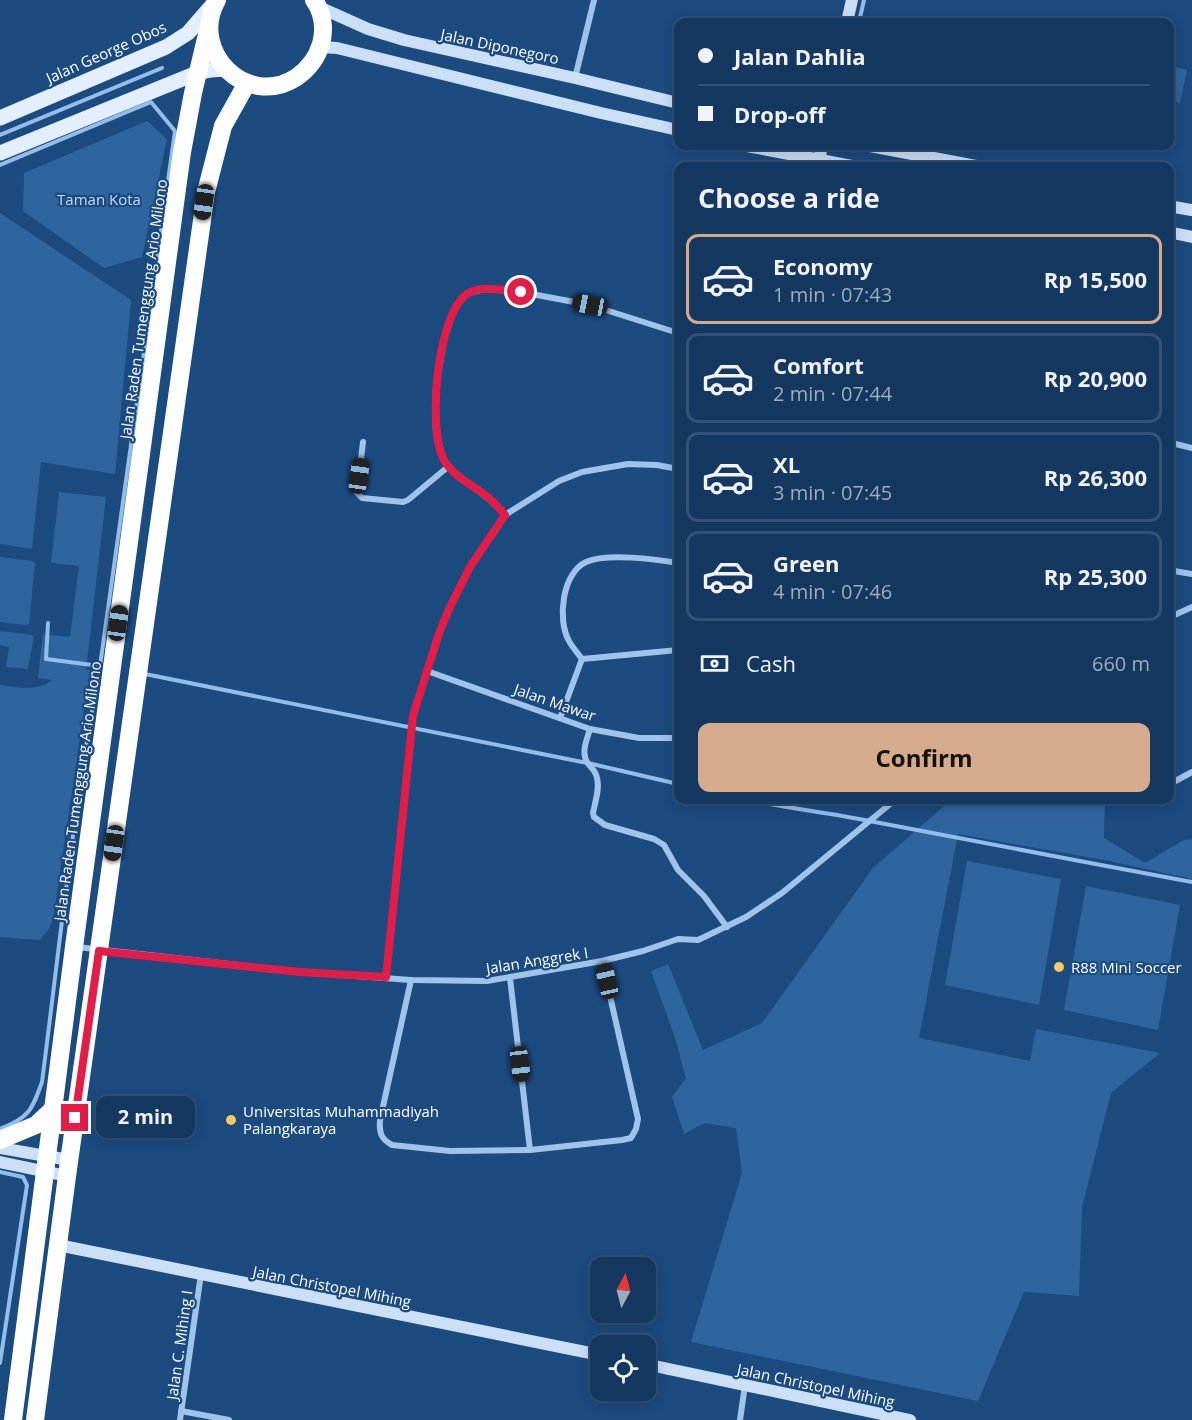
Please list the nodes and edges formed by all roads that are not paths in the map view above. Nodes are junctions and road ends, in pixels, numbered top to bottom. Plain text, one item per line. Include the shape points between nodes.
1 (216, 0) edge
2 (594, 0) edge
3 (852, 0) edge
4 (316, 3) edge
5 (848, 18) edge
6 (209, 26) junction
7 (320, 47) junction
8 (225, 69) junction
9 (197, 73) junction
10 (575, 78) junction
11 (247, 82) junction
12 (674, 102) edge
13 (0, 118) edge
14 (674, 129) edge
15 (768, 150) edge
16 (821, 150) edge
17 (891, 150) edge
18 (0, 153) edge
19 (819, 160) junction
20 (830, 162) edge
21 (955, 162) edge
22 (177, 191) junction
23 (206, 192) junction
24 (1174, 207) edge
25 (1192, 210) edge
26 (1174, 233) edge
27 (1192, 237) edge
28 (674, 332) edge
29 (363, 442) dead end
30 (1174, 444) edge
31 (1192, 448) edge
32 (449, 466) junction
33 (674, 468) edge
34 (505, 515) junction
35 (674, 562) edge
36 (1174, 571) edge
37 (1192, 574) edge
38 (1192, 608) edge
39 (1174, 616) edge
40 (674, 650) edge
41 (582, 659) junction
42 (427, 671) junction
43 (560, 718) junction
44 (590, 729) junction
45 (674, 738) edge
46 (1192, 772) edge
47 (1174, 782) edge
48 (889, 804) edge
49 (727, 927) junction
50 (74, 947) junction
51 (99, 951) junction
52 (602, 962) junction
53 (386, 977) junction
54 (510, 978) junction
55 (411, 980) junction
56 (52, 1110) junction
57 (0, 1140) edge
58 (0, 1148) edge
59 (530, 1150) junction
60 (0, 1162) edge
61 (45, 1164) junction
62 (68, 1168) junction
63 (58, 1245) junction
64 (201, 1274) junction
65 (590, 1353) edge
66 (656, 1366) edge
67 (746, 1385) junction
68 (181, 1411) junction
69 (13, 1420) edge
70 (35, 1420) edge
71 (180, 1420) edge
72 (229, 1420) edge
73 (740, 1420) edge
74 (910, 1420) edge

1 - 6 highway, Jalan Raden Tumenggung Ario Milono
1 - 13 main road, Jalan George Obos via 188,33 166,48
2 - 10 street
3 - 5 main road
4 - 7 highway via 322,20
4 - 10 main road, Jalan Diponegoro via 368,29 404,40
6 - 8 highway via 214,54
6 - 9 highway, Jalan Raden Tumenggung Ario Milono
7 - 11 highway via 304,72 291,80 262,86
7 - 14 main road
8 - 9 main road
8 - 11 highway
9 - 18 main road
9 - 22 highway, Jalan Raden Tumenggung Ario Milono
10 - 12 main road, Jalan Diponegoro
11 - 23 highway via 223,126
15 - 19 main road
16 - 19 main road
17 - 21 main road
19 - 20 main road
22 - 23 highway
22 - 50 highway, Jalan Raden Tumenggung Ario Milono
23 - 51 highway
24 - 25 main road
26 - 27 main road
28 - 32 street via 590,305 521,292 485,289 468,293 451,317 436,386 436,432 440,451
29 - 32 street via 357,493 362,498 408,500
30 - 31 street
32 - 34 street
33 - 34 street via 628,464 582,472 559,481
34 - 42 street via 470,567 439,633
35 - 41 street via 600,559 586,562 575,571 564,597 563,616 568,640
36 - 37 street
38 - 39 street
40 - 41 street
41 - 43 street
42 - 43 street, Jalan Mawar
42 - 53 street via 412,719
43 - 44 street, Jalan Mawar
44 - 45 street, Jalan Mawar via 639,738
44 - 49 street via 585,757 594,769 598,785 595,819 664,845 678,870
46 - 47 street
48 - 49 street, Jalan Anggrek I via 782,893
49 - 52 street, Jalan Anggrek I via 699,940 678,939
50 - 51 street, Jalan Anggrek I
50 - 56 highway, Jalan Raden Tumenggung Ario Milono
51 - 53 street, Jalan Anggrek I
51 - 62 highway
52 - 54 street, Jalan Anggrek I
52 - 59 street via 638,1119 636,1129 631,1138 622,1140
53 - 55 street, Jalan Anggrek I
54 - 55 street, Jalan Anggrek I
54 - 59 street
55 - 59 street via 380,1120 379,1131 385,1141 450,1151
56 - 57 highway via 36,1125
56 - 61 highway, Jalan Raden Tumenggung Ario Milono
58 - 61 main road
60 - 61 main road
61 - 62 main road
61 - 69 highway, Jalan Raden Tumenggung Ario Milono
62 - 63 highway
63 - 64 main road, Jalan Christopel Mihing
63 - 70 highway
64 - 65 main road, Jalan Christopel Mihing
64 - 68 street, Jalan C. Mihing I
66 - 67 main road, Jalan Christopel Mihing
67 - 73 street
67 - 74 main road, Jalan Christopel Mihing
68 - 71 street, Jalan C. Mihing I
68 - 72 street

